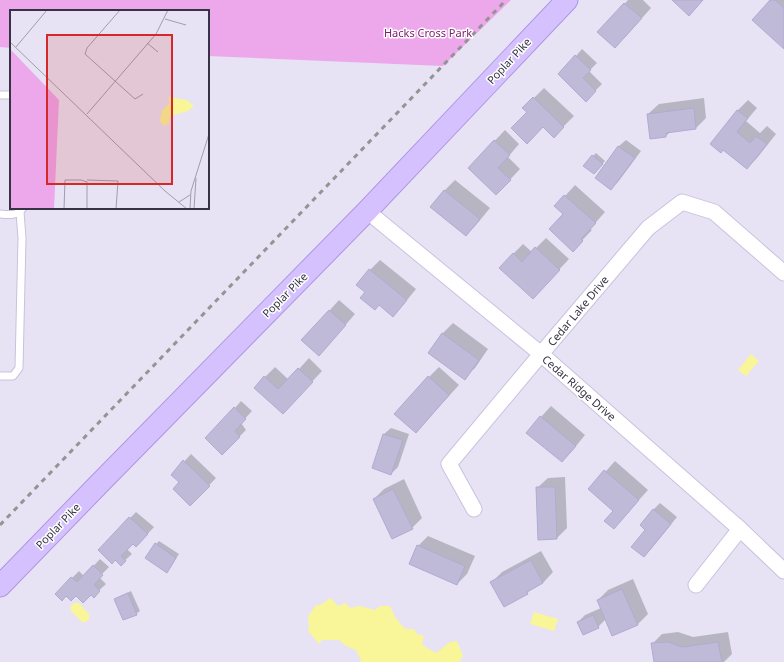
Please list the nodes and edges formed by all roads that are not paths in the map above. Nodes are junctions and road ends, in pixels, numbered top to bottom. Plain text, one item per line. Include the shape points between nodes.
1 (567, 0) edge
2 (21, 210) edge
3 (368, 211) junction
4 (0, 214) edge
5 (784, 273) edge
6 (541, 354) junction
7 (0, 376) edge
8 (474, 509) dead end
9 (740, 529) junction
10 (784, 571) edge
11 (696, 584) dead end
12 (0, 586) edge

1 - 3 main road, Poplar Pike
2 - 4 lane via 12,215
2 - 7 lane via 19,368 13,376
3 - 6 street, Cedar Ridge Drive
3 - 12 main road, Poplar Pike
5 - 6 street, Cedar Lake Drive via 714,212 682,202 648,228
6 - 8 street, Cedar Lake Drive via 449,464
6 - 9 street, Cedar Ridge Drive
9 - 10 street, Cedar Ridge Drive
9 - 11 street

